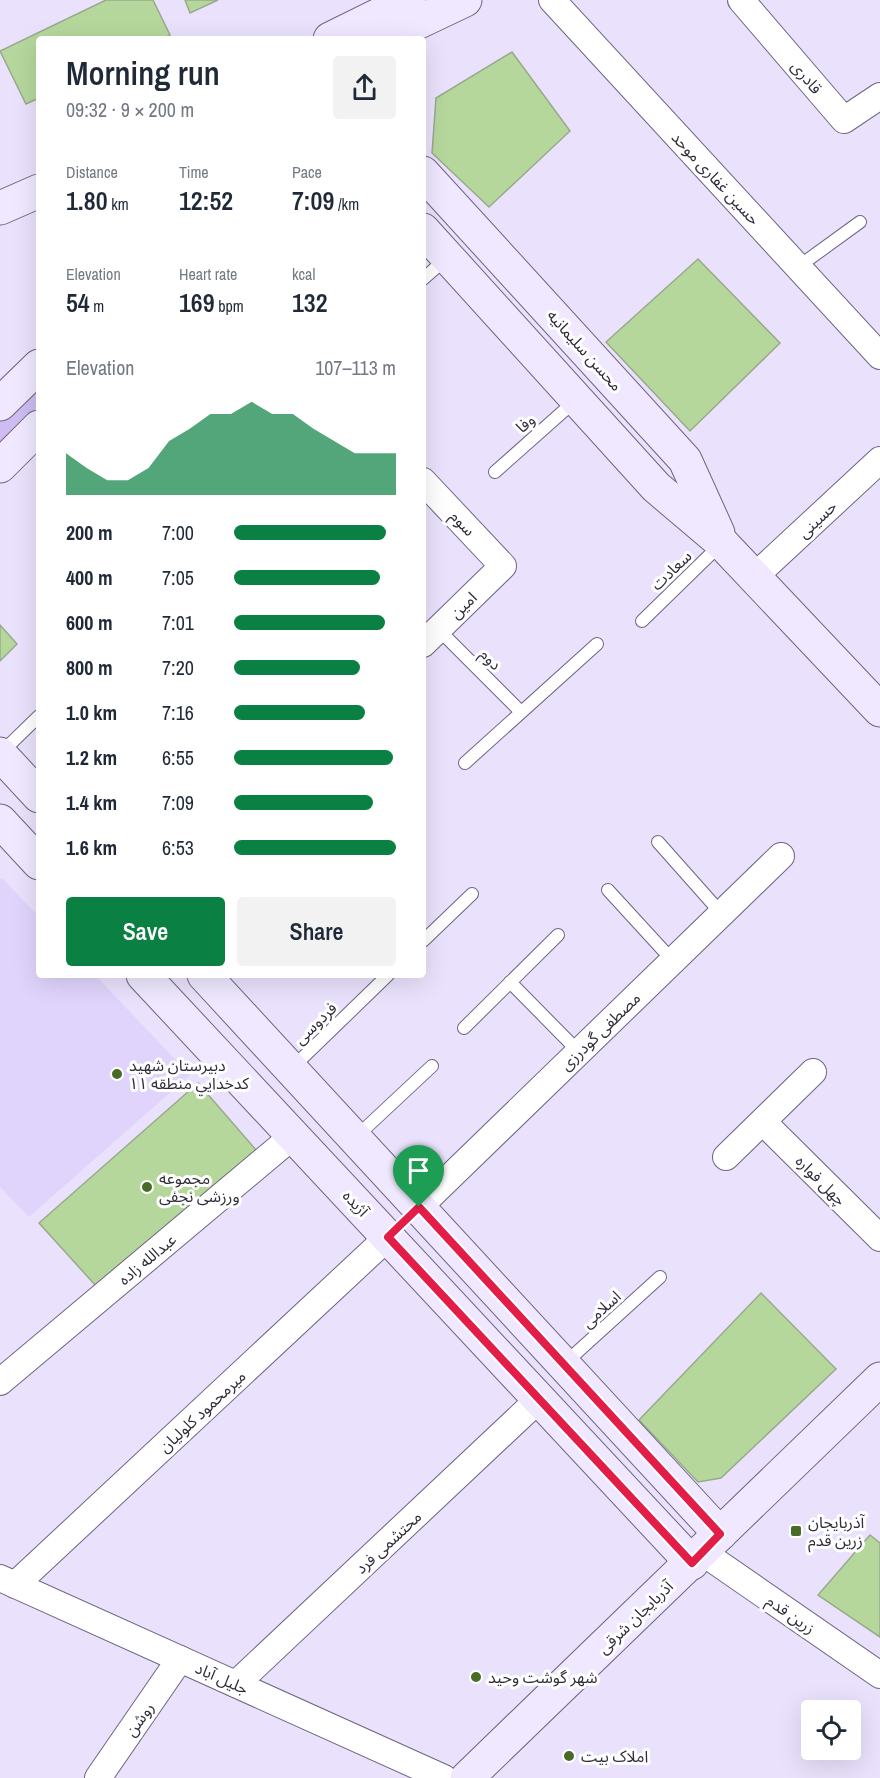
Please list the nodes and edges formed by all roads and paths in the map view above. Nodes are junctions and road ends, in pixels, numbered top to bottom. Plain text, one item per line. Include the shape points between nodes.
1 (409, 0) edge
2 (465, 0) edge
3 (552, 0) edge
4 (741, 0) edge
5 (336, 36) edge
6 (389, 36) edge
7 (880, 96) edge
8 (426, 176) edge
9 (36, 192) edge
10 (0, 208) edge
11 (860, 222) dead end
12 (426, 233) edge
13 (448, 257) junction
14 (798, 267) junction
15 (426, 276) edge
16 (876, 343) edge
17 (36, 369) edge
18 (577, 399) junction
19 (0, 404) edge
20 (36, 430) edge
21 (880, 460) edge
22 (0, 466) edge
23 (495, 472) dead end
24 (426, 484) edge
25 (722, 543) junction
26 (503, 566) joint
27 (754, 577) junction
28 (642, 621) dead end
29 (431, 636) edge
30 (597, 644) dead end
31 (880, 710) edge
32 (521, 712) junction
33 (36, 719) edge
34 (0, 754) edge
35 (465, 763) dead end
36 (36, 793) edge
37 (0, 821) edge
38 (658, 842) dead end
39 (781, 856) dead end
40 (36, 860) edge
41 (608, 890) dead end
42 (472, 894) dead end
43 (721, 914) junction
44 (558, 935) dead end
45 (426, 938) edge
46 (673, 961) junction
47 (146, 978) edge
48 (207, 978) edge
49 (385, 978) edge
50 (510, 982) junction
51 (464, 1028) dead end
52 (579, 1052) junction
53 (432, 1066) dead end
54 (291, 1069) junction
55 (813, 1071) dead end
56 (762, 1122) junction
57 (293, 1136) junction
58 (355, 1138) junction
59 (726, 1157) dead end
60 (419, 1207) junction
61 (388, 1237) junction
62 (880, 1238) edge
63 (660, 1277) dead end
64 (564, 1364) junction
65 (880, 1379) edge
66 (0, 1382) edge
67 (539, 1399) junction
68 (704, 1550) junction
69 (7, 1581) edge
70 (180, 1659) junction
71 (880, 1675) edge
72 (236, 1684) junction
73 (98, 1778) edge
74 (444, 1778) edge
75 (467, 1778) edge

1 - 5 main road
2 - 6 main road
3 - 14 street, حسین غفاری موحد
4 - 7 street, قادری via 844,120
8 - 25 main road, محسن سلیمانیه via 685,460
9 - 10 main road
11 - 14 lane
12 - 13 main road, محسن سلیمانیه
13 - 15 lane
13 - 18 main road, محسن سلیمانیه
14 - 16 street, حسین غفاری موحد
17 - 19 main road
18 - 23 lane, وفا
18 - 25 main road, محسن سلیمانیه via 656,486
20 - 22 main road
21 - 27 street, حسینی
24 - 26 street, سوم
25 - 27 main road, محسن سلیمانیه
25 - 28 lane, سعادت
26 - 29 street, امین
27 - 31 main road, محسن سلیمانیه
29 - 32 lane, دوم
30 - 32 lane
32 - 35 lane
33 - 34 lane
34 - 36 main road
37 - 40 main road
38 - 43 lane
39 - 43 street, مصطفی گودرزی
41 - 46 lane
42 - 45 lane
43 - 46 street, مصطفی گودرزی
44 - 50 lane
46 - 52 street, مصطفی گودرزی
47 - 57 main road, آژیده
48 - 54 main road
49 - 54 lane, فردوسی
50 - 51 lane
50 - 52 lane
52 - 60 street, مصطفی گودرزی
53 - 58 lane
54 - 58 main road
55 - 56 street
56 - 59 street
56 - 62 street, چهل فواره
57 - 61 main road, آژیده
57 - 66 street, عبدالله زاده
58 - 60 main road
60 - 61 main road
60 - 64 main road
61 - 67 main road, آژیده
61 - 69 street, میرمحمود کلولیان
63 - 64 lane, اسلامی
64 - 68 main road
65 - 68 main road, آذربایجان شرقی
67 - 68 main road, آژیده
67 - 72 street, محتشمی فرد
68 - 71 street, زرین قدم
68 - 75 main road, آذربایجان شرقی
69 - 70 street, جلیل آباد
70 - 72 street, جلیل آباد
70 - 73 street, روشن
72 - 74 street, جلیل آباد

